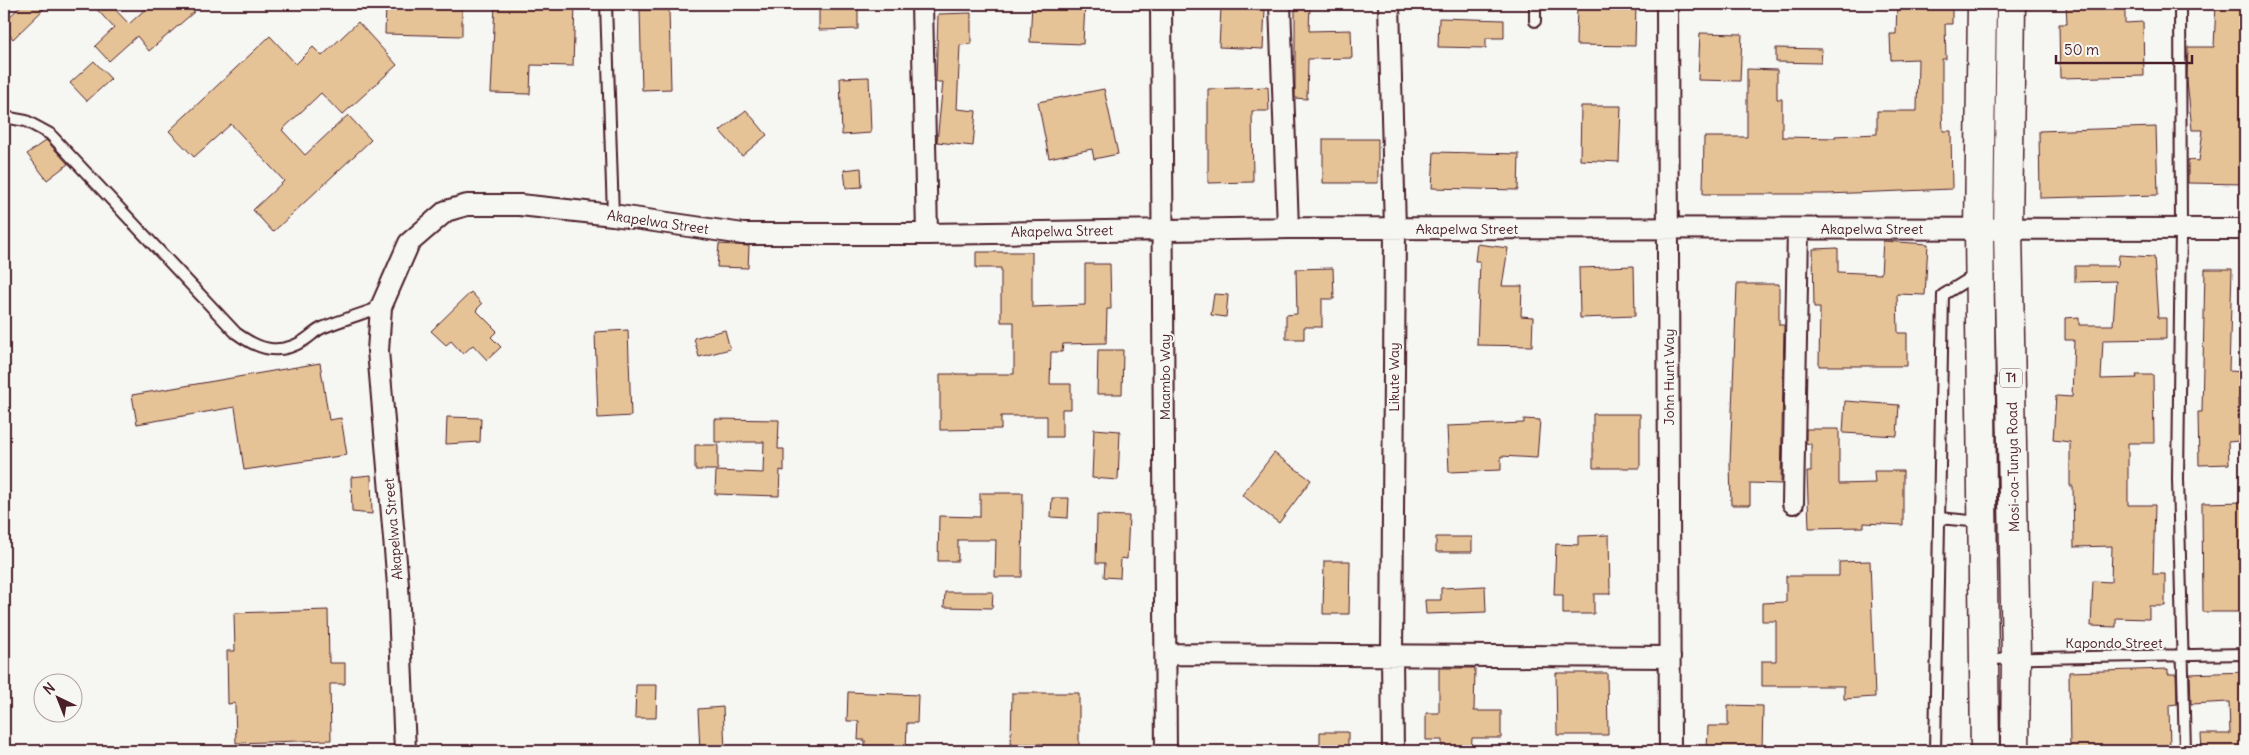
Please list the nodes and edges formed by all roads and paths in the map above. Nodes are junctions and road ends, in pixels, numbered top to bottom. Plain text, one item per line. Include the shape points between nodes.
1 (606, 4) edge
2 (922, 4) edge
3 (1161, 4) edge
4 (1280, 4) edge
5 (1389, 4) edge
6 (1535, 4) edge
7 (1667, 4) edge
8 (1982, 4) edge
9 (2011, 4) edge
10 (2180, 4) edge
11 (1535, 21) dead end
12 (4, 117) edge
13 (613, 215) junction
14 (1288, 228) junction
15 (1669, 228) junction
16 (2181, 228) junction
17 (1164, 229) junction
18 (1798, 229) junction
19 (2245, 229) edge
20 (1395, 230) junction
21 (1979, 230) junction
22 (2008, 230) junction
23 (927, 234) junction
24 (1979, 273) junction
25 (381, 308) junction
26 (1793, 503) dead end
27 (1939, 518) junction
28 (1982, 523) junction
29 (1167, 654) junction
30 (2245, 654) edge
31 (1392, 655) junction
32 (2182, 656) junction
33 (1670, 657) junction
34 (2016, 658) junction
35 (1984, 659) junction
36 (405, 751) edge
37 (1166, 751) edge
38 (1393, 751) edge
39 (1670, 751) edge
40 (1935, 751) edge
41 (1985, 751) edge
42 (2015, 751) edge
43 (2185, 751) edge

1 - 13 lane
2 - 23 street
3 - 17 street, Maambo Way
4 - 14 street
5 - 20 street, Likute Way
6 - 11 lane
7 - 15 street, John Hunt Way
8 - 21 highway, T1
9 - 22 highway, Mosi-oa-Tunya Road / T1
10 - 16 lane
12 - 25 lane via 26,121 50,134 236,333 253,346 286,350 320,328
13 - 23 street, Akapelwa Street via 743,234
13 - 25 street, Akapelwa Street via 520,204 467,205 446,211 409,243
14 - 17 street, Akapelwa Street
14 - 20 street, Akapelwa Street
15 - 18 street, Akapelwa Street
15 - 20 street, Akapelwa Street
15 - 33 street, John Hunt Way
16 - 19 street, Akapelwa Street
16 - 22 street, Akapelwa Street
16 - 32 lane via 2178,480
17 - 23 street, Akapelwa Street
17 - 29 street, Maambo Way
18 - 21 street, Akapelwa Street
18 - 26 street
20 - 31 street, Likute Way
21 - 22 street, Akapelwa Street
21 - 24 highway, T1
22 - 34 highway, Mosi-oa-Tunya Road / T1
24 - 27 lane via 1943,295
24 - 28 highway, T1
25 - 36 street, Akapelwa Street via 378,352 398,585
27 - 28 lane
27 - 40 lane
28 - 35 highway, T1
29 - 31 street
29 - 37 street, Maambo Way
30 - 32 lane, Kapondo Street
31 - 33 street
31 - 38 street, Likute Way
32 - 34 lane, Kapondo Street
32 - 43 lane
33 - 39 street, John Hunt Way
34 - 35 lane, Kapondo Street
34 - 42 highway, Mosi-oa-Tunya Road / T1
35 - 41 highway, T1

